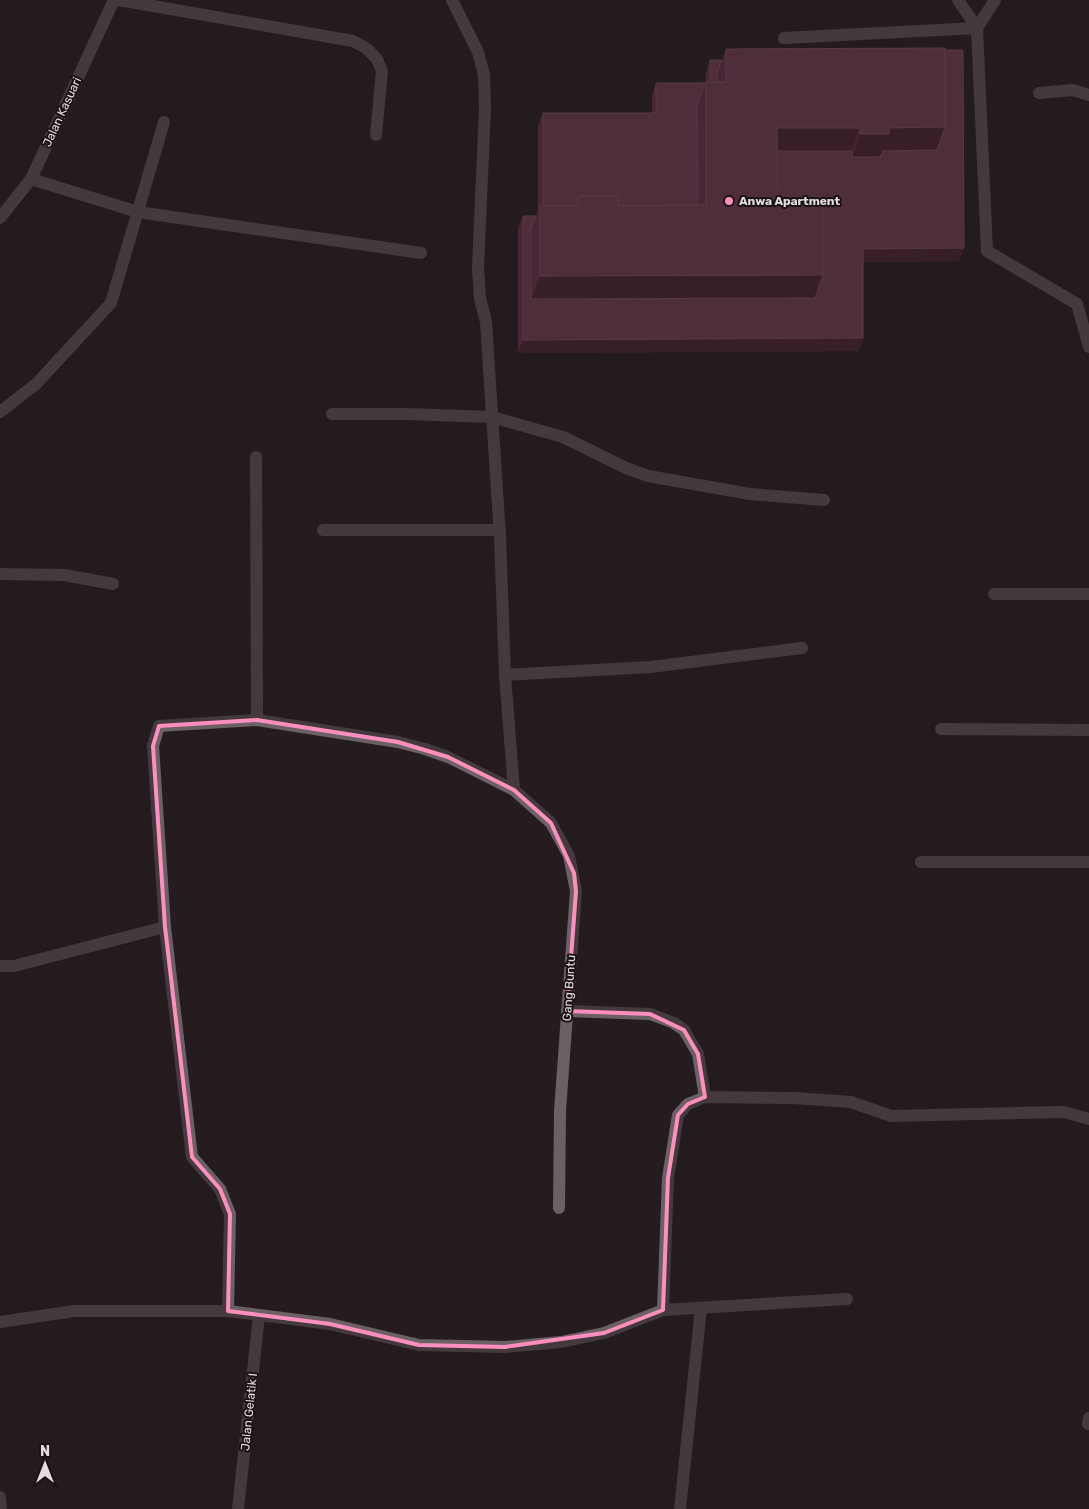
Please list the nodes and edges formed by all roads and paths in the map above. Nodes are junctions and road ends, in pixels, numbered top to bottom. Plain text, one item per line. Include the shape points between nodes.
1 (114, 0) edge
2 (119, 0) edge
3 (452, 0) edge
4 (958, 0) edge
5 (995, 0) edge
6 (978, 28) junction
7 (784, 38) dead end
8 (1039, 93) dead end
9 (1089, 95) edge
10 (164, 122) dead end
11 (376, 135) dead end
12 (31, 179) junction
13 (138, 212) junction
14 (0, 218) edge
15 (420, 253) dead end
16 (1083, 304) edge
17 (1089, 347) edge
18 (0, 412) edge
19 (332, 414) dead end
20 (492, 417) junction
21 (256, 457) dead end
22 (824, 500) dead end
23 (323, 530) dead end
24 (500, 530) junction
25 (0, 574) edge
26 (113, 584) dead end
27 (994, 594) dead end
28 (1089, 594) edge
29 (802, 648) dead end
30 (505, 675) junction
31 (257, 720) junction
32 (941, 729) dead end
33 (1089, 730) edge
34 (514, 790) junction
35 (921, 862) dead end
36 (1089, 862) edge
37 (164, 927) junction
38 (0, 966) edge
39 (568, 1011) junction
40 (705, 1098) junction
41 (1089, 1119) edge
42 (559, 1208) dead end
43 (847, 1299) dead end
44 (701, 1308) junction
45 (663, 1310) junction
46 (228, 1311) junction
47 (259, 1315) junction
48 (0, 1322) edge
49 (0, 1497) edge
50 (1, 1509) edge
51 (238, 1509) edge
52 (680, 1509) edge

1 - 12 street, Jalan Kasuari
2 - 11 street via 353,41 377,59 382,71
3 - 20 street via 478,52 484,76 478,268 486,322
4 - 6 street
5 - 6 street
6 - 7 street
6 - 16 street via 987,251
8 - 9 street via 1073,90
10 - 13 street
12 - 13 street
12 - 14 street, Jalan Kasuari
13 - 15 street
13 - 18 street via 111,303 36,384
16 - 17 street
19 - 20 street
20 - 22 street via 563,437 648,476 750,494
20 - 24 street
21 - 31 street
23 - 24 street
24 - 30 street
25 - 26 street via 64,575
27 - 28 street
29 - 30 street via 651,667
30 - 34 street
31 - 34 street, Gang Buntu via 425,749
31 - 37 street, Gang Buntu via 159,726 153,746
32 - 33 street
34 - 39 street, Gang Buntu via 551,823 569,856 574,874 576,891
35 - 36 street
37 - 38 street via 14,966
37 - 46 street via 192,1157 220,1189 230,1214
39 - 40 street via 650,1014 674,1023 684,1030 698,1054
39 - 42 street, Gang Buntu via 560,1111
40 - 41 street via 851,1102 891,1116 1064,1112
40 - 45 street via 688,1104 678,1115 668,1178
43 - 44 street
44 - 45 street
44 - 52 street
45 - 47 street via 604,1333 561,1342 505,1347 419,1345 330,1324
46 - 47 street
46 - 48 street via 74,1311
47 - 51 street, Jalan Gelatik I
49 - 50 street

